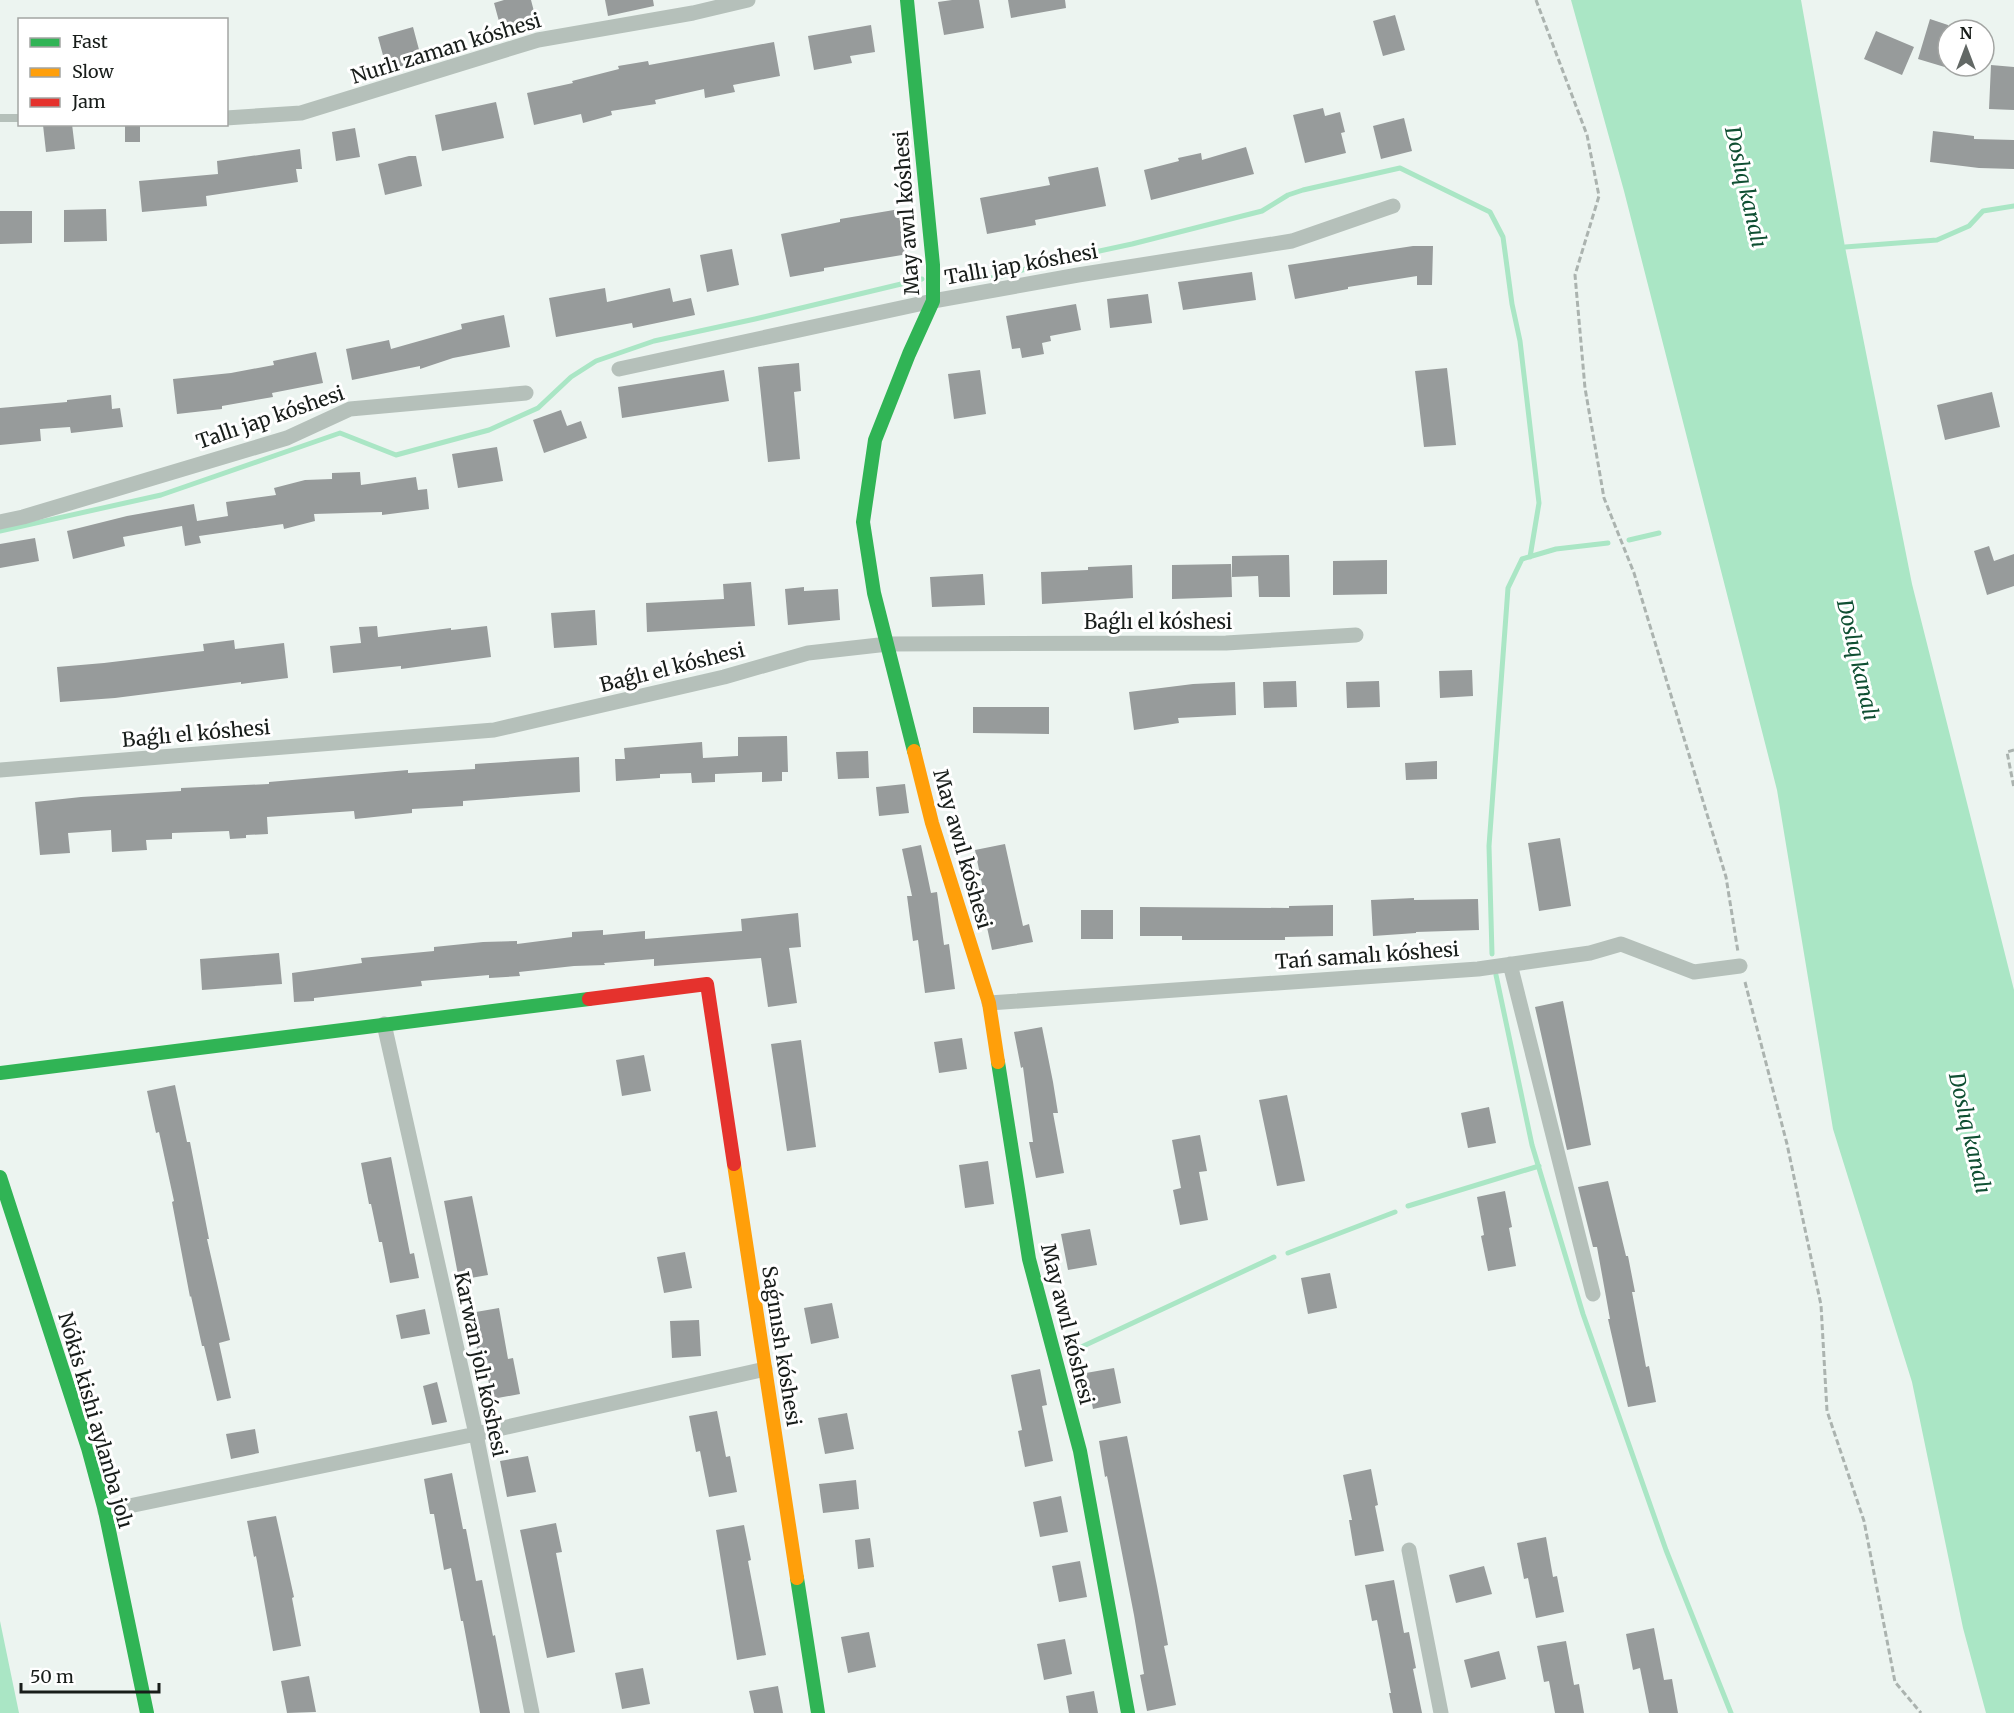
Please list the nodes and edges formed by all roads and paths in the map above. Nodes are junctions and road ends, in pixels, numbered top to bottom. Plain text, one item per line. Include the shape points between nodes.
1 (748, 0) edge
2 (907, 0) edge
3 (1536, 0) edge
4 (0, 118) edge
5 (18, 118) edge
6 (228, 118) edge
7 (1393, 206) dead end
8 (933, 301) junction
9 (619, 369) dead end
10 (526, 393) dead end
11 (0, 522) edge
12 (1356, 635) dead end
13 (888, 644) junction
14 (2014, 750) edge
15 (0, 770) edge
16 (2014, 788) edge
17 (1510, 964) junction
18 (1740, 966) junction
19 (988, 1003) junction
20 (384, 1024) junction
21 (0, 1073) edge
22 (0, 1177) edge
23 (1593, 1294) dead end
24 (765, 1369) junction
25 (476, 1434) junction
26 (105, 1511) junction
27 (1409, 1550) dead end
28 (147, 1713) edge
29 (532, 1713) edge
30 (818, 1713) edge
31 (1128, 1713) edge
32 (1441, 1713) edge
33 (1921, 1713) edge

1 - 6 street, Nurlı zaman kóshesi via 538,40 301,113
2 - 8 street, May awıl kóshesi via 933,265
3 - 18 path via 1587,135 1599,196 1575,275 1585,388 1604,498 1634,573 1726,877
4 - 5 lane
7 - 8 street, Tallı jap kóshesi via 1292,241
8 - 9 street, Tallı jap kóshesi
8 - 13 street, May awıl kóshesi via 874,440 863,522 874,593
10 - 11 street, Tallı jap kóshesi via 350,409 287,438
12 - 13 street, Baǵlı el kóshesi via 1226,643
13 - 15 street, Baǵlı el kóshesi via 808,653 724,677 494,730
13 - 19 street, May awıl kóshesi via 932,823
14 - 16 path via 2007,752
17 - 18 street, Tań samalı kóshesi via 1590,953 1621,944 1694,972
17 - 19 street, Tań samalı kóshesi
17 - 23 street
18 - 33 path via 1787,1144 1821,1305 1827,1411 1864,1521 1895,1682
19 - 31 street, May awıl kóshesi via 1029,1259 1080,1451
20 - 21 street
20 - 24 street, Saǵınısh kóshesi via 707,984
20 - 25 street, Karwan jolı kóshesi
22 - 26 street, Nókis kishi aylanba jolı
24 - 25 street
24 - 30 street, Saǵınısh kóshesi
25 - 26 street
25 - 29 street, Karwan jolı kóshesi
26 - 28 street, Nókis kishi aylanba jolı
27 - 32 street

